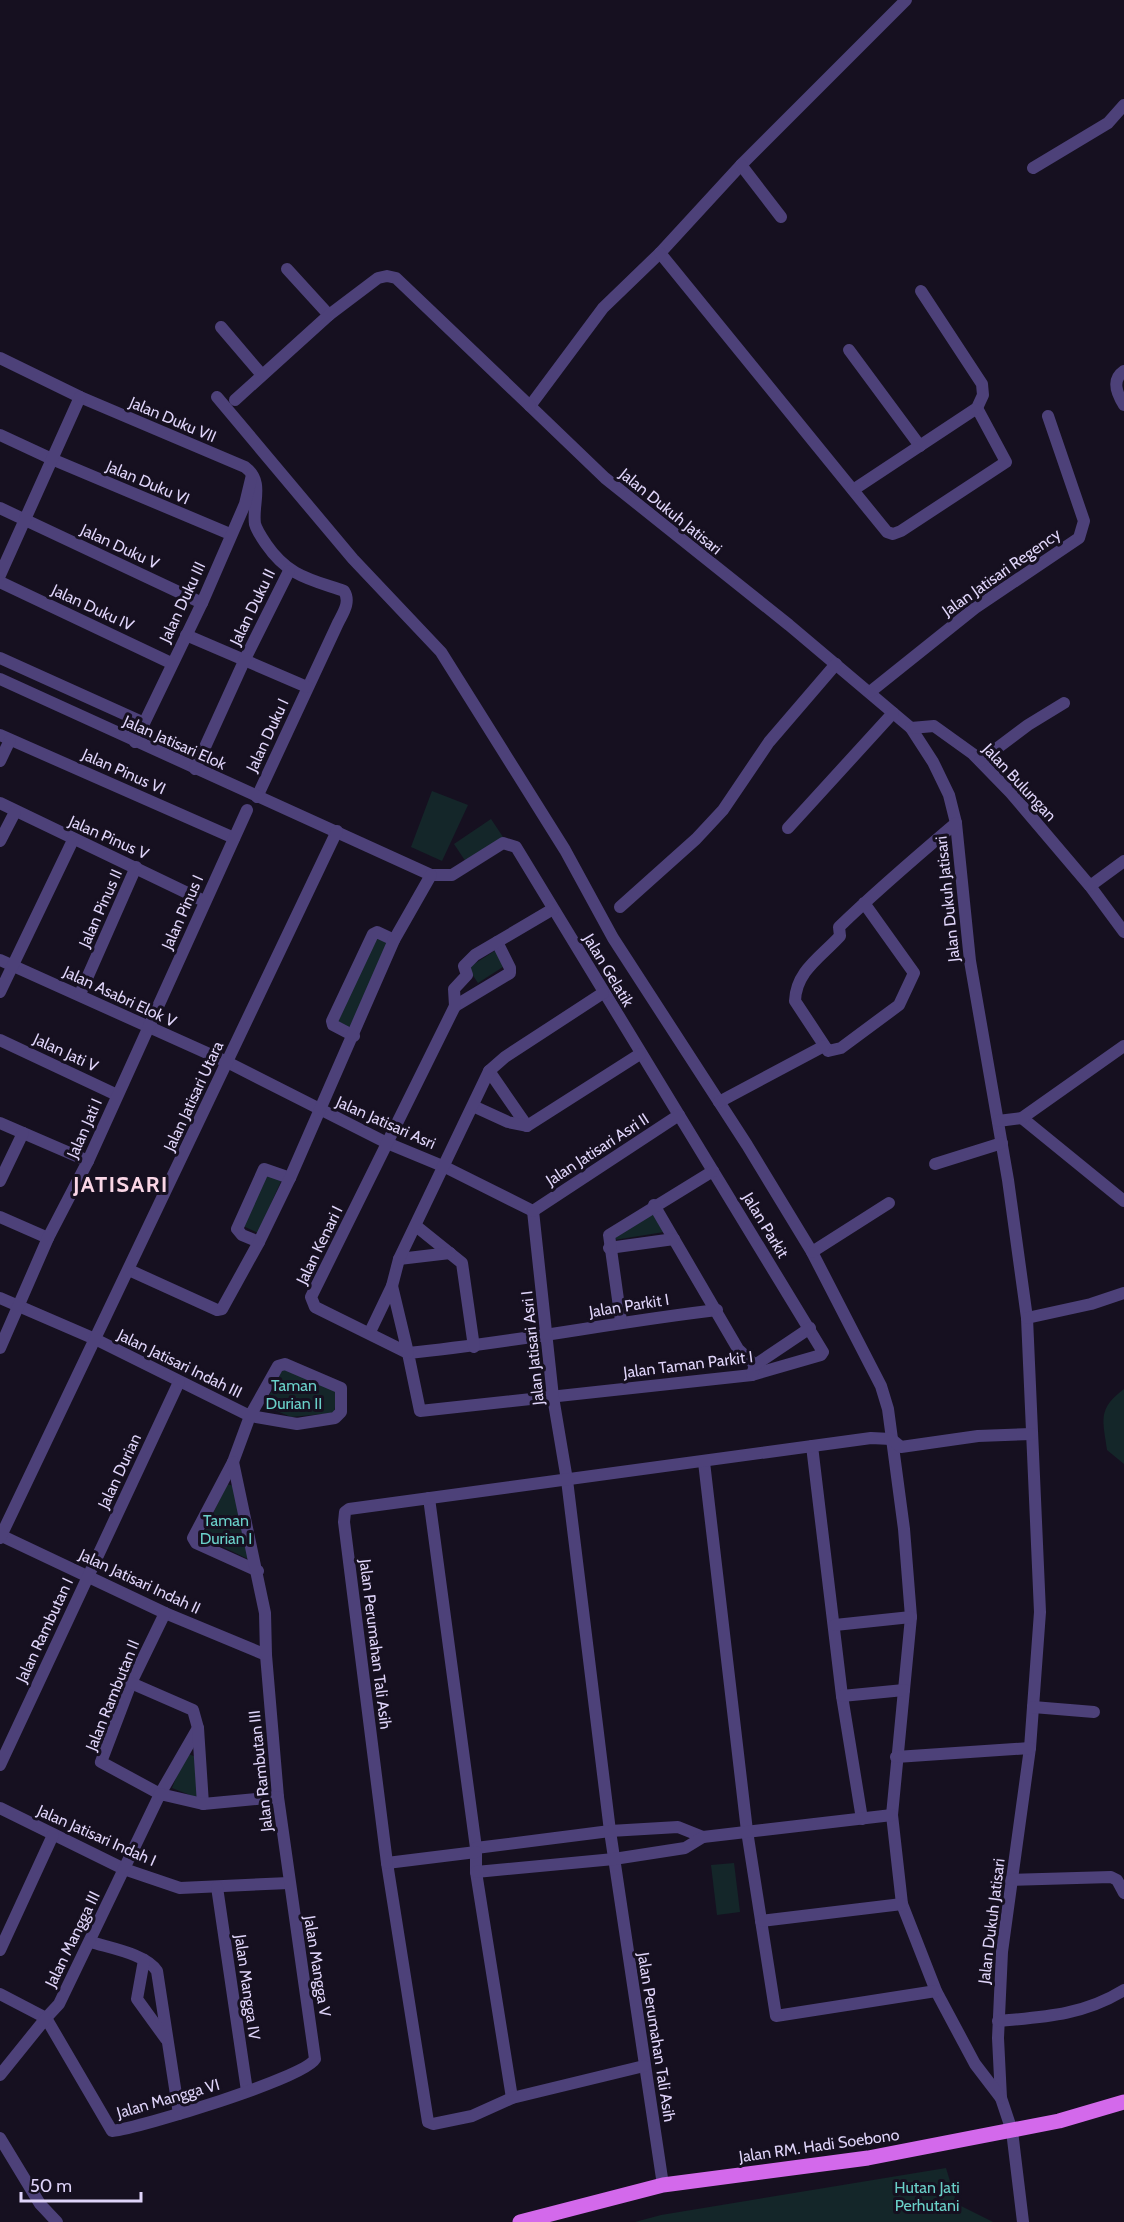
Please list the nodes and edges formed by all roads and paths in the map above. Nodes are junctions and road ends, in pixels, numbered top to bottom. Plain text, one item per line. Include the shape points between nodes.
1 (906, 0) edge
2 (1124, 105) edge
3 (741, 165) junction
4 (1033, 168) dead end
5 (781, 217) dead end
6 (660, 253) junction
7 (287, 269) dead end
8 (921, 291) dead end
9 (329, 315) junction
10 (221, 327) dead end
11 (849, 350) dead end
12 (0, 358) edge
13 (1124, 371) edge
14 (262, 375) junction
15 (217, 397) dead end
16 (80, 398) junction
17 (235, 400) dead end
18 (1124, 405) edge
19 (530, 406) junction
20 (977, 408) junction
21 (1048, 416) dead end
22 (0, 435) edge
23 (920, 446) junction
24 (54, 460) junction
25 (252, 474) junction
26 (853, 490) junction
27 (0, 508) edge
28 (24, 519) junction
29 (230, 534) junction
30 (289, 571) junction
31 (0, 575) edge
32 (0, 582) edge
33 (202, 603) junction
34 (186, 635) junction
35 (0, 658) edge
36 (244, 659) junction
37 (171, 663) junction
38 (836, 664) junction
39 (0, 679) edge
40 (307, 687) junction
41 (870, 692) junction
42 (1064, 703) dead end
43 (893, 713) junction
44 (142, 722) junction
45 (911, 728) junction
46 (5, 737) edge
47 (135, 742) junction
48 (0, 761) edge
49 (980, 761) junction
50 (195, 769) junction
51 (257, 797) junction
52 (0, 803) edge
53 (248, 810) dead end
54 (15, 812) junction
55 (956, 823) junction
56 (788, 828) dead end
57 (337, 831) junction
58 (234, 838) junction
59 (73, 840) junction
60 (0, 841) edge
61 (1124, 861) edge
62 (136, 867) junction
63 (431, 874) junction
64 (1090, 886) junction
65 (204, 901) junction
66 (864, 903) junction
67 (620, 907) dead end
68 (553, 909) junction
69 (1124, 932) edge
70 (394, 940) junction
71 (497, 942) junction
72 (5, 963) edge
73 (0, 992) edge
74 (603, 993) junction
75 (80, 994) junction
76 (455, 1006) junction
77 (148, 1028) junction
78 (354, 1036) junction
79 (0, 1040) edge
80 (824, 1046) junction
81 (1124, 1046) edge
82 (640, 1054) junction
83 (226, 1062) junction
84 (489, 1071) junction
85 (117, 1095) junction
86 (719, 1102) junction
87 (473, 1106) junction
88 (320, 1110) junction
89 (679, 1115) junction
90 (1022, 1118) junction
91 (998, 1121) junction
92 (0, 1122) edge
93 (527, 1126) junction
94 (23, 1133) junction
95 (387, 1143) junction
96 (1002, 1143) junction
97 (88, 1161) junction
98 (935, 1164) dead end
99 (445, 1167) junction
100 (713, 1171) junction
101 (290, 1178) junction
102 (0, 1181) edge
103 (1124, 1201) edge
104 (889, 1203) dead end
105 (654, 1205) junction
106 (533, 1211) junction
107 (0, 1217) edge
108 (416, 1226) junction
109 (48, 1238) junction
110 (674, 1239) junction
111 (259, 1242) junction
112 (609, 1248) junction
113 (812, 1252) junction
114 (450, 1253) junction
115 (399, 1259) junction
116 (129, 1270) junction
117 (392, 1286) junction
118 (1124, 1293) edge
119 (0, 1298) edge
120 (19, 1306) junction
121 (717, 1310) junction
122 (1027, 1318) junction
123 (621, 1321) junction
124 (810, 1328) junction
125 (370, 1332) junction
126 (547, 1336) junction
127 (96, 1339) junction
128 (474, 1347) junction
129 (0, 1348) edge
130 (823, 1352) joint
131 (408, 1353) junction
132 (753, 1370) junction
133 (179, 1382) junction
134 (553, 1397) junction
135 (250, 1416) junction
136 (1032, 1434) junction
137 (891, 1439) junction
138 (812, 1446) junction
139 (233, 1462) junction
140 (704, 1462) junction
141 (567, 1480) junction
142 (429, 1498) junction
143 (0, 1536) edge
144 (258, 1571) junction
145 (88, 1575) junction
146 (165, 1613) junction
147 (911, 1617) junction
148 (835, 1625) junction
149 (266, 1655) junction
150 (132, 1683) junction
151 (904, 1690) junction
152 (842, 1696) junction
153 (1033, 1707) junction
154 (1094, 1712) dead end
155 (198, 1728) junction
156 (1030, 1748) junction
157 (896, 1757) junction
158 (0, 1765) edge
159 (160, 1794) junction
160 (278, 1797) junction
161 (203, 1804) junction
162 (0, 1808) edge
163 (892, 1815) junction
164 (862, 1819) junction
165 (610, 1831) junction
166 (747, 1831) junction
167 (53, 1835) junction
168 (703, 1837) junction
169 (476, 1850) junction
170 (614, 1859) junction
171 (387, 1863) junction
172 (124, 1869) junction
173 (476, 1872) junction
174 (1011, 1880) junction
175 (289, 1883) junction
176 (217, 1887) junction
177 (1124, 1893) edge
178 (902, 1904) junction
179 (760, 1921) junction
180 (91, 1942) junction
181 (0, 1950) edge
182 (144, 1960) junction
183 (1124, 1990) edge
184 (936, 1991) junction
185 (0, 1994) edge
186 (46, 2018) junction
187 (998, 2020) junction
188 (168, 2042) junction
189 (315, 2054) joint
190 (644, 2066) junction
191 (0, 2075) edge
192 (247, 2091) junction
193 (512, 2098) junction
194 (1001, 2098) junction
195 (1124, 2102) edge
196 (178, 2114) junction
197 (1012, 2131) junction
198 (0, 2138) edge
199 (663, 2185) junction
200 (40, 2204) junction
201 (43, 2222) edge
202 (57, 2222) edge
203 (520, 2222) edge
204 (1023, 2222) edge

1 - 3 street
2 - 4 street via 1108,123
3 - 5 street
3 - 6 street
6 - 19 street via 603,308
6 - 26 street
7 - 9 street
8 - 20 street via 982,384 983,395
9 - 14 street, Jalan Dukuh Jatisari
9 - 19 street, Jalan Dukuh Jatisari via 378,278 396,279
10 - 14 street
11 - 23 street
12 - 16 street, Jalan Duku VII
13 - 18 street via 1116,385
14 - 17 street, Jalan Dukuh Jatisari
15 - 86 street, Jalan Dukuh Jatisari via 353,559 441,652 565,850 613,938
16 - 24 street
16 - 25 street, Jalan Duku VII via 245,467
19 - 38 street, Jalan Dukuh Jatisari via 604,478
20 - 23 street
20 - 26 street via 1006,459 995,471 893,534 882,528
21 - 41 street, Jalan Jatisari Regency via 1084,521 1079,538 975,608
22 - 24 street, Jalan Duku VI
23 - 26 street
24 - 28 street
24 - 29 street, Jalan Duku VI
25 - 29 street, Jalan Duku III via 245,504
25 - 30 street, Jalan Duku II via 257,492 258,532
27 - 28 street, Jalan Duku V
28 - 31 street
28 - 33 street, Jalan Duku V
29 - 33 street, Jalan Duku III
30 - 36 street, Jalan Duku II
30 - 40 street, Jalan Duku I via 344,591 346,596 347,603
32 - 37 street, Jalan Duku IV
33 - 34 street, Jalan Duku III
34 - 36 street, Jalan Duku II
34 - 37 street, Jalan Duku III
35 - 44 street, Jalan Jatisari Elok
36 - 40 street, Jalan Duku I
36 - 50 street, Jalan Duku II
37 - 44 street, Jalan Duku III
38 - 41 street, Jalan Dukuh Jatisari
38 - 67 street via 769,742 723,810
39 - 47 street, Jalan Jatisari Elok
40 - 51 street, Jalan Duku I
41 - 43 street, Jalan Dukuh Jatisari
42 - 49 street
43 - 45 street, Jalan Dukuh Jatisari
43 - 56 street
44 - 47 street, Jalan Duku III
45 - 49 street, Jalan Bulungan via 934,726
45 - 55 street, Jalan Dukuh Jatisari via 946,788
46 - 48 street
46 - 58 street, Jalan Pinus VI
47 - 50 street, Jalan Jatisari Elok
49 - 64 street, Jalan Bulungan
50 - 51 street, Jalan Jatisari Elok
51 - 57 street, Jalan Jatisari Elok
52 - 54 street, Jalan Pinus V
53 - 58 street, Jalan Pinus I
54 - 59 street, Jalan Pinus V
54 - 60 street
55 - 66 street
55 - 91 street, Jalan Dukuh Jatisari via 970,961
57 - 63 street, Jalan Jatisari Elok
57 - 83 street, Jalan Jatisari Utara
58 - 65 street, Jalan Pinus I
59 - 62 street, Jalan Pinus V
59 - 72 street
61 - 64 street
62 - 65 street, Jalan Pinus V
62 - 75 street, Jalan Pinus II
63 - 68 street, Jalan Gelatik via 452,875 503,843 510,843
63 - 70 street
64 - 69 street, Jalan Bulungan
65 - 77 street, Jalan Pinus I
66 - 80 street via 839,927 840,936 809,967 795,988 795,1001
66 - 80 street via 914,973 899,1005 841,1048 832,1052
68 - 71 street
68 - 74 street, Jalan Gelatik
70 - 78 street
70 - 78 street via 377,932 373,934 332,1021
71 - 76 street, Jalan Kenari I via 464,966 467,975 454,989
71 - 76 street via 510,974
72 - 73 street
72 - 75 street, Jalan Asabri Elok V
74 - 82 street, Jalan Gelatik
74 - 84 street
75 - 77 street, Jalan Asabri Elok V
76 - 95 street, Jalan Kenari I
77 - 83 street, Jalan Asabri Elok V
77 - 85 street, Jalan Jati I
78 - 88 street
79 - 85 street, Jalan Jati V
80 - 86 street
81 - 90 street
82 - 89 street, Jalan Gelatik
82 - 93 street
83 - 88 street, Jalan Jatisari Asri
83 - 116 street, Jalan Jatisari Utara
84 - 87 street
84 - 93 street
85 - 97 street, Jalan Jati I
86 - 113 street, Jalan Dukuh Jatisari
87 - 93 street
87 - 99 street
88 - 95 street, Jalan Jatisari Asri
88 - 101 street
89 - 100 street, Jalan Parkit
89 - 106 street, Jalan Jatisari Asri II
90 - 91 street
90 - 103 street
91 - 96 street, Jalan Dukuh Jatisari
92 - 94 street
94 - 97 street
94 - 102 street
95 - 99 street, Jalan Jatisari Asri
95 - 125 street, Jalan Kenari I via 312,1297 315,1307
96 - 98 street
96 - 122 street, Jalan Dukuh Jatisari
97 - 109 street, Jalan Jati I
99 - 106 street, Jalan Jatisari Asri
99 - 108 street
100 - 105 street
100 - 124 street, Jalan Parkit
101 - 111 street
101 - 111 street via 264,1169 256,1184 237,1229
104 - 113 street
105 - 110 street
105 - 112 street via 612,1230
106 - 126 street, Jalan Jatisari Asri I
107 - 109 street
108 - 114 street
108 - 115 street
109 - 120 street, Jalan Jati I
110 - 112 street
110 - 121 street
111 - 116 street via 226,1303 217,1310
112 - 123 street
113 - 137 street, Jalan Dukuh Jatisari via 881,1386
114 - 115 street
114 - 128 street via 462,1263
115 - 117 street
116 - 127 street, Jalan Jatisari Utara
117 - 125 street
117 - 131 street
118 - 122 street
119 - 120 street, Jalan Jatisari Indah III
120 - 127 street, Jalan Jatisari Indah III
120 - 129 street, Jalan Jati I
121 - 123 street, Jalan Parkit I
121 - 132 street
122 - 136 street, Jalan Dukuh Jatisari
123 - 126 street, Jalan Parkit I
124 - 130 street, Jalan Parkit
124 - 132 street, Jalan Taman Parkit I
125 - 131 street, Jalan Kenari I
126 - 128 street, Jalan Parkit I
126 - 134 street, Jalan Jatisari Asri I
127 - 133 street, Jalan Jatisari Indah III
127 - 143 street, Jalan Jatisari Utara
128 - 131 street, Jalan Parkit I
130 - 132 street, Jalan Taman Parkit I
131 - 134 street, Jalan Taman Parkit I via 418,1408 423,1412
132 - 134 street, Jalan Taman Parkit I
133 - 135 street, Jalan Jatisari Indah III
133 - 145 street, Jalan Durian
134 - 141 street, Jalan Jatisari Asri I
135 - 135 street, Jalan Jatisari Indah III via 282,1364 343,1392 341,1412 335,1418 297,1424
135 - 139 street
136 - 137 street via 978,1436 901,1447
136 - 153 street, Jalan Dukuh Jatisari via 1040,1612
137 - 138 street, Jalan Perumahan Tali Asih
137 - 147 street, Jalan Dukuh Jatisari
138 - 140 street, Jalan Perumahan Tali Asih
138 - 148 street
139 - 144 street, Jalan Rambutan III
139 - 144 street via 194,1541
140 - 141 street, Jalan Perumahan Tali Asih
140 - 166 street
141 - 142 street, Jalan Perumahan Tali Asih
141 - 165 street, Jalan Perumahan Tali Asih
142 - 169 street
142 - 171 street, Jalan Perumahan Tali Asih via 349,1509 344,1516
143 - 145 street, Jalan Jatisari Indah II
144 - 149 street, Jalan Rambutan III via 266,1613
145 - 146 street, Jalan Jatisari Indah II
145 - 158 street, Jalan Rambutan I
146 - 149 street, Jalan Jatisari Indah II
146 - 150 street, Jalan Rambutan II
147 - 148 street
147 - 151 street, Jalan Dukuh Jatisari
148 - 152 street
149 - 160 street, Jalan Rambutan III
150 - 155 street via 190,1708
150 - 159 street, Jalan Rambutan II via 101,1762
151 - 152 street
151 - 157 street, Jalan Dukuh Jatisari
152 - 164 street
153 - 154 street
153 - 156 street, Jalan Dukuh Jatisari
155 - 159 street, Jalan Mangga III
155 - 161 street
156 - 157 street
156 - 174 street, Jalan Dukuh Jatisari
157 - 163 street, Jalan Dukuh Jatisari
159 - 161 street
159 - 172 street, Jalan Mangga III
160 - 161 street
160 - 175 street, Jalan Rambutan III
162 - 167 street, Jalan Jatisari Indah I
163 - 164 street
163 - 178 street, Jalan Dukuh Jatisari
164 - 166 street
165 - 168 street via 678,1827
165 - 169 street
165 - 170 street, Jalan Perumahan Tali Asih
166 - 168 street
166 - 179 street
167 - 172 street, Jalan Jatisari Indah I
167 - 181 street
168 - 170 street via 685,1848
169 - 171 street
169 - 173 street
170 - 173 street
170 - 190 street, Jalan Perumahan Tali Asih
171 - 193 street, Jalan Perumahan Tali Asih via 427,2118 433,2124 472,2116
172 - 176 street, Jalan Jatisari Indah I via 185,1889
172 - 180 street, Jalan Mangga III
173 - 193 street
174 - 177 street via 1111,1877
174 - 187 street, Jalan Dukuh Jatisari
175 - 176 street, Jalan Jatisari Indah I
175 - 189 street, Jalan Mangga V
176 - 192 street, Jalan Mangga IV
178 - 179 street
178 - 184 street, Jalan Dukuh Jatisari
179 - 184 street via 776,2016
180 - 182 street
180 - 186 street, Jalan Mangga III via 59,2004
182 - 188 street via 158,1971
182 - 188 street via 137,1999
183 - 187 street via 1070,2014
184 - 194 street, Jalan Dukuh Jatisari via 975,2064
185 - 186 street
186 - 191 street, Jalan Mangga III
186 - 196 street, Jalan Mangga VI via 112,2131
187 - 194 street, Jalan Dukuh Jatisari
188 - 196 street
189 - 192 street, Jalan Mangga VI via 313,2063 306,2067
190 - 193 street
190 - 199 street, Jalan Perumahan Tali Asih
192 - 196 street, Jalan Mangga VI
194 - 197 street, Jalan Dukuh Jatisari
195 - 197 main road, Jalan RM. Hadi Soebono
197 - 199 main road, Jalan RM. Hadi Soebono via 868,2158
197 - 204 street, Jalan Dukuh Jatisari
198 - 200 street
199 - 203 main road, Jalan RM. Hadi Soebono
200 - 201 street
200 - 202 street

